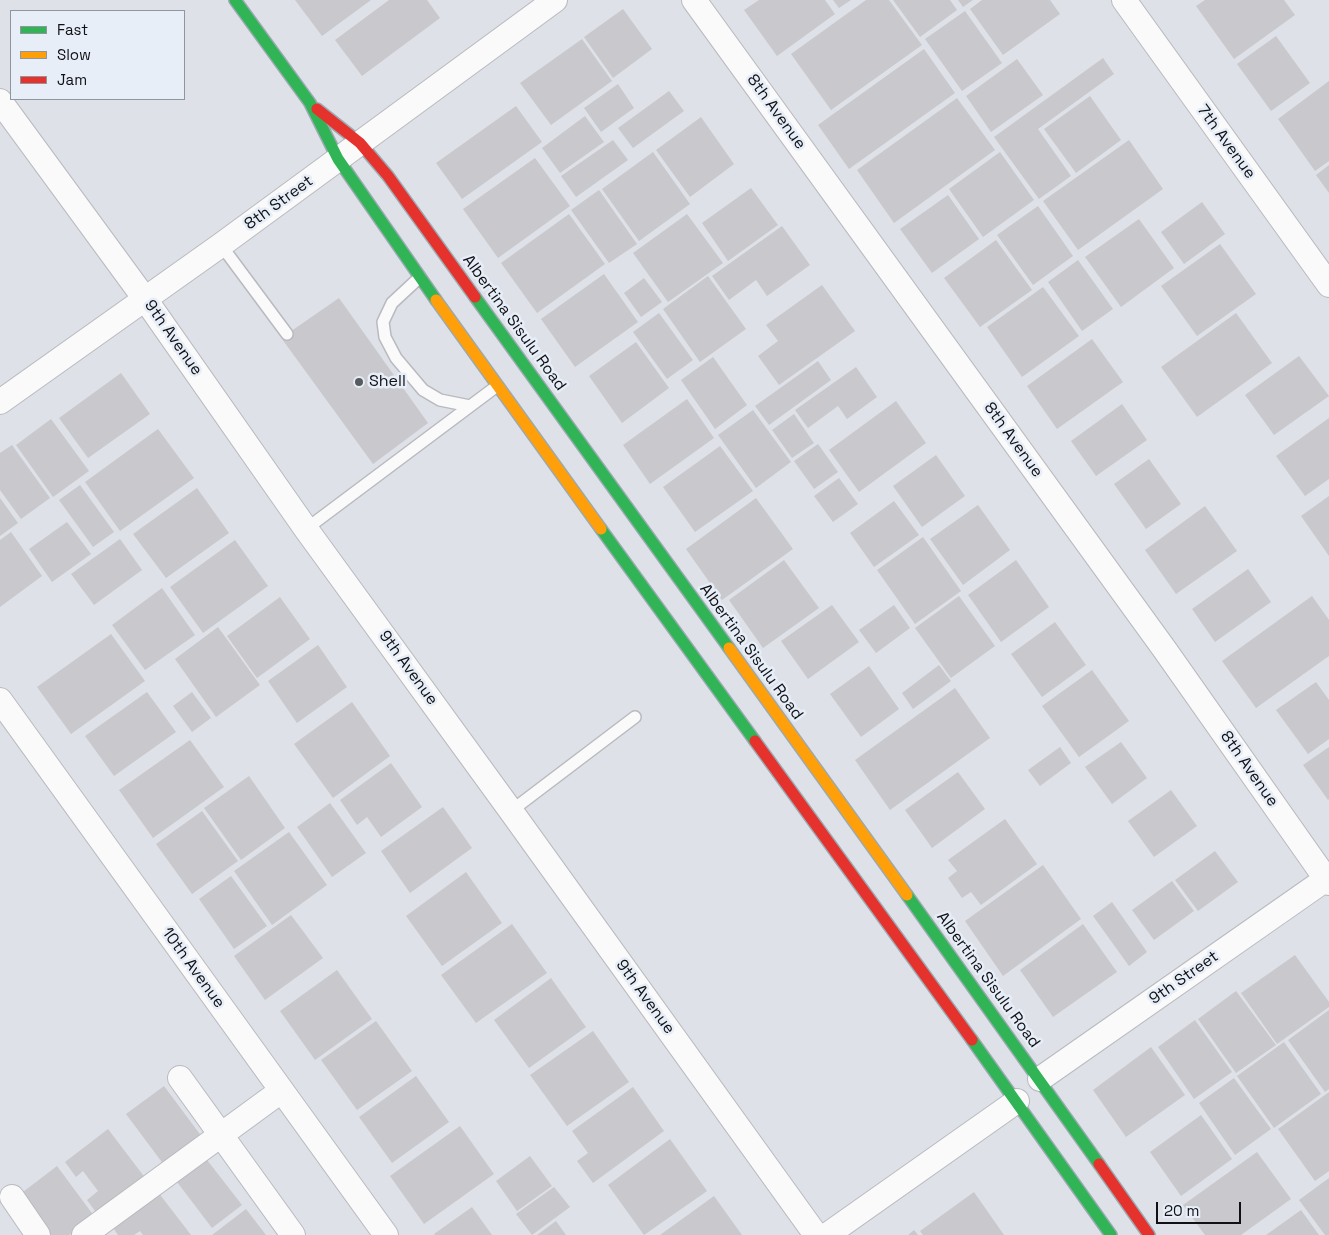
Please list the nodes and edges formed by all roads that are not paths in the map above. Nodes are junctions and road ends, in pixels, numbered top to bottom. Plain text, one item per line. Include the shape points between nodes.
1 (236, 0) edge
2 (555, 0) edge
3 (694, 0) edge
4 (1124, 0) edge
5 (0, 101) edge
6 (310, 103) junction
7 (360, 143) junction
8 (338, 159) junction
9 (221, 245) junction
10 (420, 277) junction
11 (1329, 285) edge
12 (145, 300) junction
13 (287, 334) dead end
14 (497, 386) junction
15 (0, 402) edge
16 (470, 406) junction
17 (306, 529) junction
18 (0, 700) edge
19 (635, 717) dead end
20 (511, 810) junction
21 (1328, 880) edge
22 (180, 1078) dead end
23 (1040, 1079) junction
24 (281, 1091) junction
25 (1017, 1101) junction
26 (221, 1135) junction
27 (12, 1197) dead end
28 (38, 1235) edge
29 (84, 1235) edge
30 (293, 1235) edge
31 (386, 1235) edge
32 (816, 1235) edge
33 (827, 1235) edge
34 (1111, 1235) edge
35 (1149, 1235) edge

1 - 6 main road, Albertina Sisulu Road
2 - 7 street, 8th Street
3 - 21 street, 8th Avenue
4 - 11 street, 7th Avenue
5 - 12 street, 9th Avenue
6 - 7 main road, Albertina Sisulu Road
6 - 8 main road, Albertina Sisulu Road
7 - 8 street, 8th Street
7 - 23 main road, Albertina Sisulu Road via 388,176
8 - 9 street, 8th Street
8 - 10 main road, Albertina Sisulu Road
9 - 12 street, 8th Street
9 - 13 lane
10 - 14 main road, Albertina Sisulu Road
10 - 16 lane via 392,303 383,322 385,337 396,358 422,390 440,400
12 - 15 street, 8th Street
12 - 17 street, 9th Avenue
14 - 16 lane
14 - 25 main road, Albertina Sisulu Road
16 - 17 lane via 384,464
17 - 20 street, 9th Avenue
18 - 24 street, 10th Avenue
19 - 20 lane
20 - 32 street, 9th Avenue
21 - 23 street, 9th Street
22 - 26 street
23 - 35 main road, Albertina Sisulu Road
24 - 26 street
24 - 31 street, 10th Avenue
25 - 33 street
25 - 34 main road, Albertina Sisulu Road
26 - 29 street
26 - 30 street
27 - 28 street

